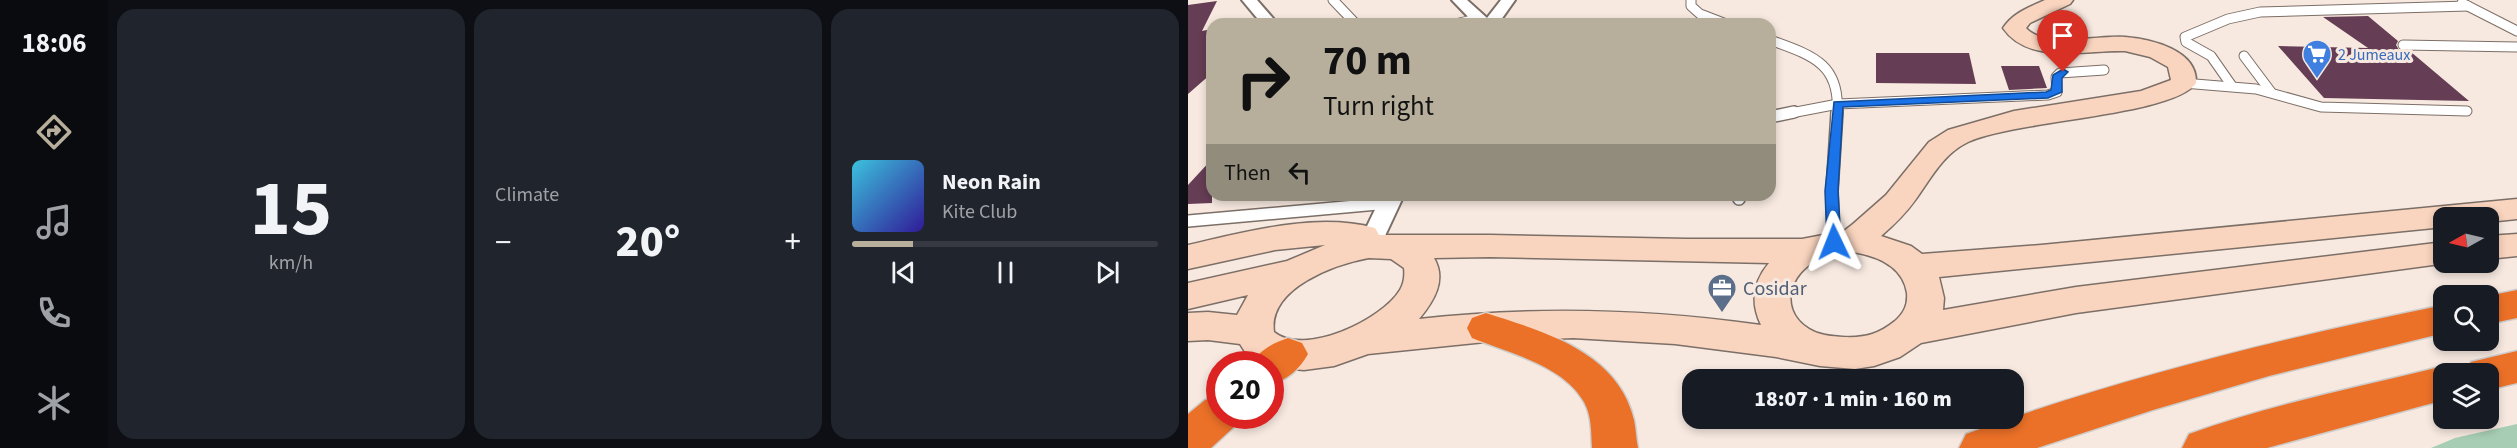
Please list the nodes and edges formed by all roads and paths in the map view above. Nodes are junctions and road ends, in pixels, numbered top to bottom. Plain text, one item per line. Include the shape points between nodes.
1 (1249, 0) edge
2 (1333, 0) edge
3 (1459, 0) edge
4 (1508, 0) edge
5 (1691, 0) edge
6 (2063, 0) edge
7 (2453, 0) edge
8 (2468, 6) junction
9 (1265, 18) edge
10 (1348, 18) edge
11 (1479, 18) edge
12 (1488, 18) edge
13 (1710, 18) edge
14 (2517, 31) edge
15 (1776, 42) edge
16 (2403, 45) dead end
17 (2517, 47) edge
18 (2244, 56) dead end
19 (2104, 70) dead end
20 (2183, 83) junction
21 (2232, 86) junction
22 (2271, 92) junction
23 (1838, 104) junction
24 (2467, 111) dead end
25 (1776, 116) edge
26 (1899, 200) junction
27 (1373, 201) edge
28 (1390, 201) edge
29 (2517, 209) edge
30 (1188, 221) edge
31 (1379, 244) junction
32 (2517, 244) edge
33 (1830, 245) junction
34 (2499, 246) edge
35 (2433, 255) edge
36 (1188, 257) edge
37 (1906, 260) junction
38 (1300, 270) junction
39 (1188, 296) edge
40 (2517, 304) edge
41 (2499, 308) edge
42 (2433, 322) edge
43 (1188, 327) edge
44 (1486, 328) junction
45 (1254, 330) junction
46 (1912, 330) junction
47 (1362, 340) junction
48 (1810, 347) junction
49 (1269, 351) edge
50 (1284, 361) edge
51 (2517, 367) edge
52 (2499, 371) edge
53 (2433, 386) edge
54 (1206, 425) edge
55 (1188, 441) edge
56 (1615, 448) edge
57 (1982, 448) edge
58 (2205, 448) edge

1 - 9 street
2 - 10 lane
3 - 11 street
4 - 12 street
5 - 13 lane via 1691,6
6 - 20 main road via 2017,22 2016,33 2036,43 2124,44 2151,49 2182,67
7 - 8 lane
8 - 14 lane
8 - 21 lane via 2260,12 2228,19 2185,37 2186,42 2214,60
15 - 23 lane via 1824,63 1833,74
16 - 17 lane
18 - 22 lane
19 - 23 lane via 2060,73 2056,77 2057,92 2048,95
20 - 21 lane
20 - 26 main road via 2146,98 2017,120 1958,136 1941,146 1923,165
21 - 22 lane
22 - 24 lane via 2321,107
23 - 25 lane
23 - 33 lane
26 - 33 main road via 1879,221
26 - 37 main road
27 - 30 lane
28 - 31 street
29 - 37 main road via 2041,257
31 - 33 main road via 1665,251
31 - 36 main road via 1316,236
31 - 38 main road via 1335,254
31 - 47 main road via 1417,258 1424,278 1420,290 1399,317
32 - 34 main road
33 - 37 main road via 1882,246
33 - 48 main road via 1781,268 1770,292 1775,317 1795,339
35 - 46 main road via 2076,300
37 - 46 main road via 1923,282 1926,300
38 - 39 main road
38 - 45 main road via 1265,299 1254,319
40 - 41 highway
42 - 57 highway via 2259,363
43 - 45 main road
44 - 47 main road
44 - 48 main road via 1537,324 1639,326
44 - 56 highway via 1561,358 1593,379 1611,411
45 - 49 main road via 1257,340
46 - 48 main road via 1883,348 1865,352 1828,352
47 - 50 main road
51 - 52 highway
53 - 58 highway
54 - 55 highway

